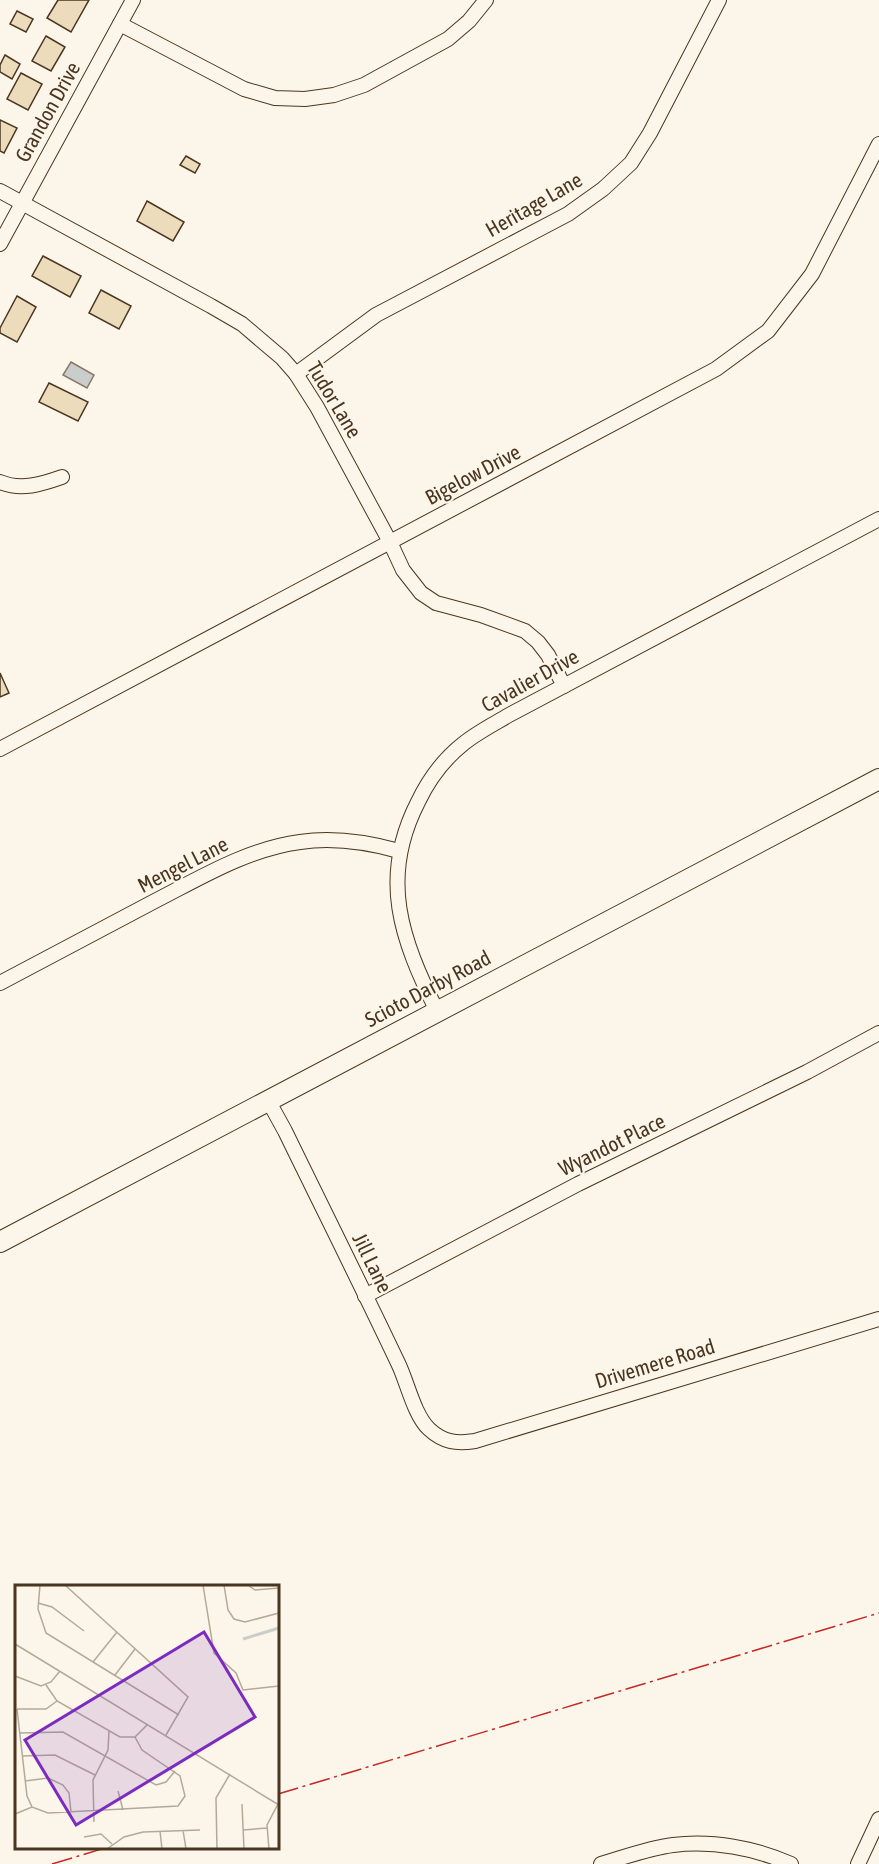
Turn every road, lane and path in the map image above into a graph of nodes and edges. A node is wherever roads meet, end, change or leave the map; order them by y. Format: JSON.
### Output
{"nodes":[{"id":1,"x":133,"y":0,"type":"edge"},
{"id":2,"x":486,"y":0,"type":"edge"},
{"id":3,"x":719,"y":0,"type":"edge"},
{"id":4,"x":120,"y":24,"type":"junction"},
{"id":5,"x":879,"y":144,"type":"edge"},
{"id":6,"x":0,"y":191,"type":"edge"},
{"id":7,"x":21,"y":203,"type":"junction"},
{"id":8,"x":0,"y":244,"type":"edge"},
{"id":9,"x":296,"y":374,"type":"junction"},
{"id":10,"x":62,"y":477,"type":"dead end"},
{"id":11,"x":0,"y":482,"type":"edge"},
{"id":12,"x":879,"y":519,"type":"edge"},
{"id":13,"x":390,"y":542,"type":"junction"},
{"id":14,"x":564,"y":686,"type":"junction"},
{"id":15,"x":0,"y":749,"type":"edge"},
{"id":16,"x":879,"y":779,"type":"edge"},
{"id":17,"x":399,"y":851,"type":"junction"},
{"id":18,"x":0,"y":983,"type":"edge"},
{"id":19,"x":437,"y":1011,"type":"junction"},
{"id":20,"x":879,"y":1034,"type":"edge"},
{"id":21,"x":269,"y":1102,"type":"junction"},
{"id":22,"x":0,"y":1242,"type":"edge"},
{"id":23,"x":365,"y":1296,"type":"junction"},
{"id":24,"x":879,"y":1319,"type":"edge"},
{"id":25,"x":442,"y":1439,"type":"joint"},
{"id":26,"x":879,"y":1819,"type":"edge"},
{"id":27,"x":601,"y":1864,"type":"edge"},
{"id":28,"x":791,"y":1864,"type":"edge"},
{"id":29,"x":858,"y":1864,"type":"edge"}],
"edges":[{"from":1,"to":4,"type":"street","name":"Grandon Drive"},
{"from":2,"to":4,"type":"street"},
{"from":3,"to":9,"type":"street","name":"Heritage Lane"},
{"from":4,"to":7,"type":"street","name":"Grandon Drive"},
{"from":5,"to":13,"type":"street","name":"Bigelow Drive"},
{"from":6,"to":7,"type":"street","name":"Tudor Lane"},
{"from":7,"to":8,"type":"street","name":"Grandon Drive"},
{"from":7,"to":9,"type":"street","name":"Tudor Lane"},
{"from":9,"to":13,"type":"street","name":"Tudor Lane"},
{"from":10,"to":11,"type":"street"},
{"from":12,"to":14,"type":"street","name":"Cavalier Drive"},
{"from":13,"to":14,"type":"street","name":"Tudor Lane"},
{"from":13,"to":15,"type":"street","name":"Bigelow Drive"},
{"from":14,"to":17,"type":"street","name":"Cavalier Drive"},
{"from":16,"to":19,"type":"main road","name":"Scioto Darby Road"},
{"from":17,"to":18,"type":"street","name":"Mengel Lane"},
{"from":17,"to":19,"type":"street","name":"Cavalier Drive"},
{"from":19,"to":21,"type":"main road","name":"Scioto Darby Road"},
{"from":20,"to":23,"type":"street","name":"Wyandot Place"},
{"from":21,"to":22,"type":"main road","name":"Scioto Darby Road"},
{"from":21,"to":23,"type":"street","name":"Jill Lane"},
{"from":23,"to":25,"type":"street","name":"Jill Lane"},
{"from":24,"to":25,"type":"street","name":"Drivemere Road"},
{"from":26,"to":29,"type":"street"},
{"from":27,"to":28,"type":"street"}]}
